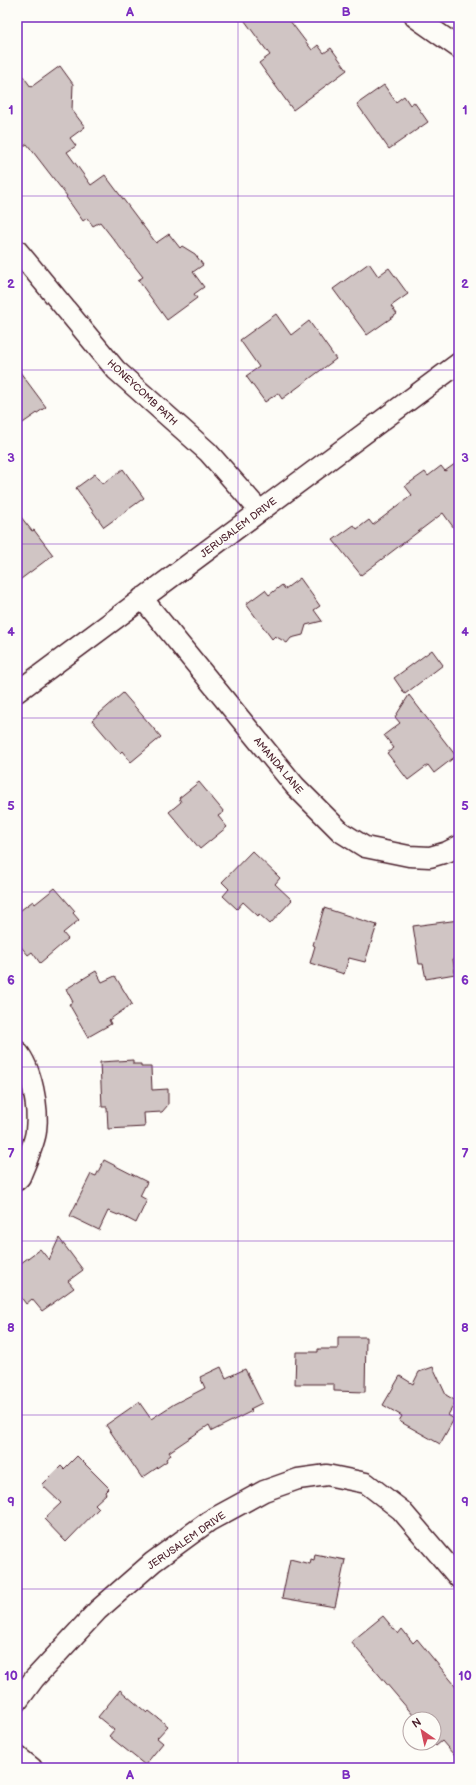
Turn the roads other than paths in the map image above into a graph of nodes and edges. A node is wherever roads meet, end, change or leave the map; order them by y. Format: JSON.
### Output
{"nodes":[{"id":1,"x":415,"y":17,"type":"edge"},
{"id":2,"x":459,"y":48,"type":"edge"},
{"id":3,"x":17,"y":250,"type":"edge"},
{"id":4,"x":459,"y":363,"type":"edge"},
{"id":5,"x":260,"y":511,"type":"junction"},
{"id":6,"x":142,"y":598,"type":"junction"},
{"id":7,"x":17,"y":692,"type":"edge"},
{"id":8,"x":459,"y":846,"type":"edge"},
{"id":9,"x":17,"y":1051,"type":"edge"},
{"id":10,"x":17,"y":1180,"type":"edge"},
{"id":11,"x":459,"y":1578,"type":"edge"},
{"id":12,"x":17,"y":1702,"type":"edge"},
{"id":13,"x":17,"y":1756,"type":"edge"},
{"id":14,"x":32,"y":1768,"type":"edge"}],
"edges":[{"from":1,"to":2,"type":"street"},
{"from":3,"to":5,"type":"street","name":"HONEYCOMB PATH"},
{"from":4,"to":5,"type":"street","name":"JERUSALEM DRIVE"},
{"from":5,"to":6,"type":"street","name":"JERUSALEM DRIVE"},
{"from":6,"to":7,"type":"street","name":"JERUSALEM DRIVE"},
{"from":6,"to":8,"type":"street","name":"AMANDA LANE"},
{"from":9,"to":10,"type":"street"},
{"from":11,"to":12,"type":"street","name":"JERUSALEM DRIVE"},
{"from":13,"to":14,"type":"street"}]}
